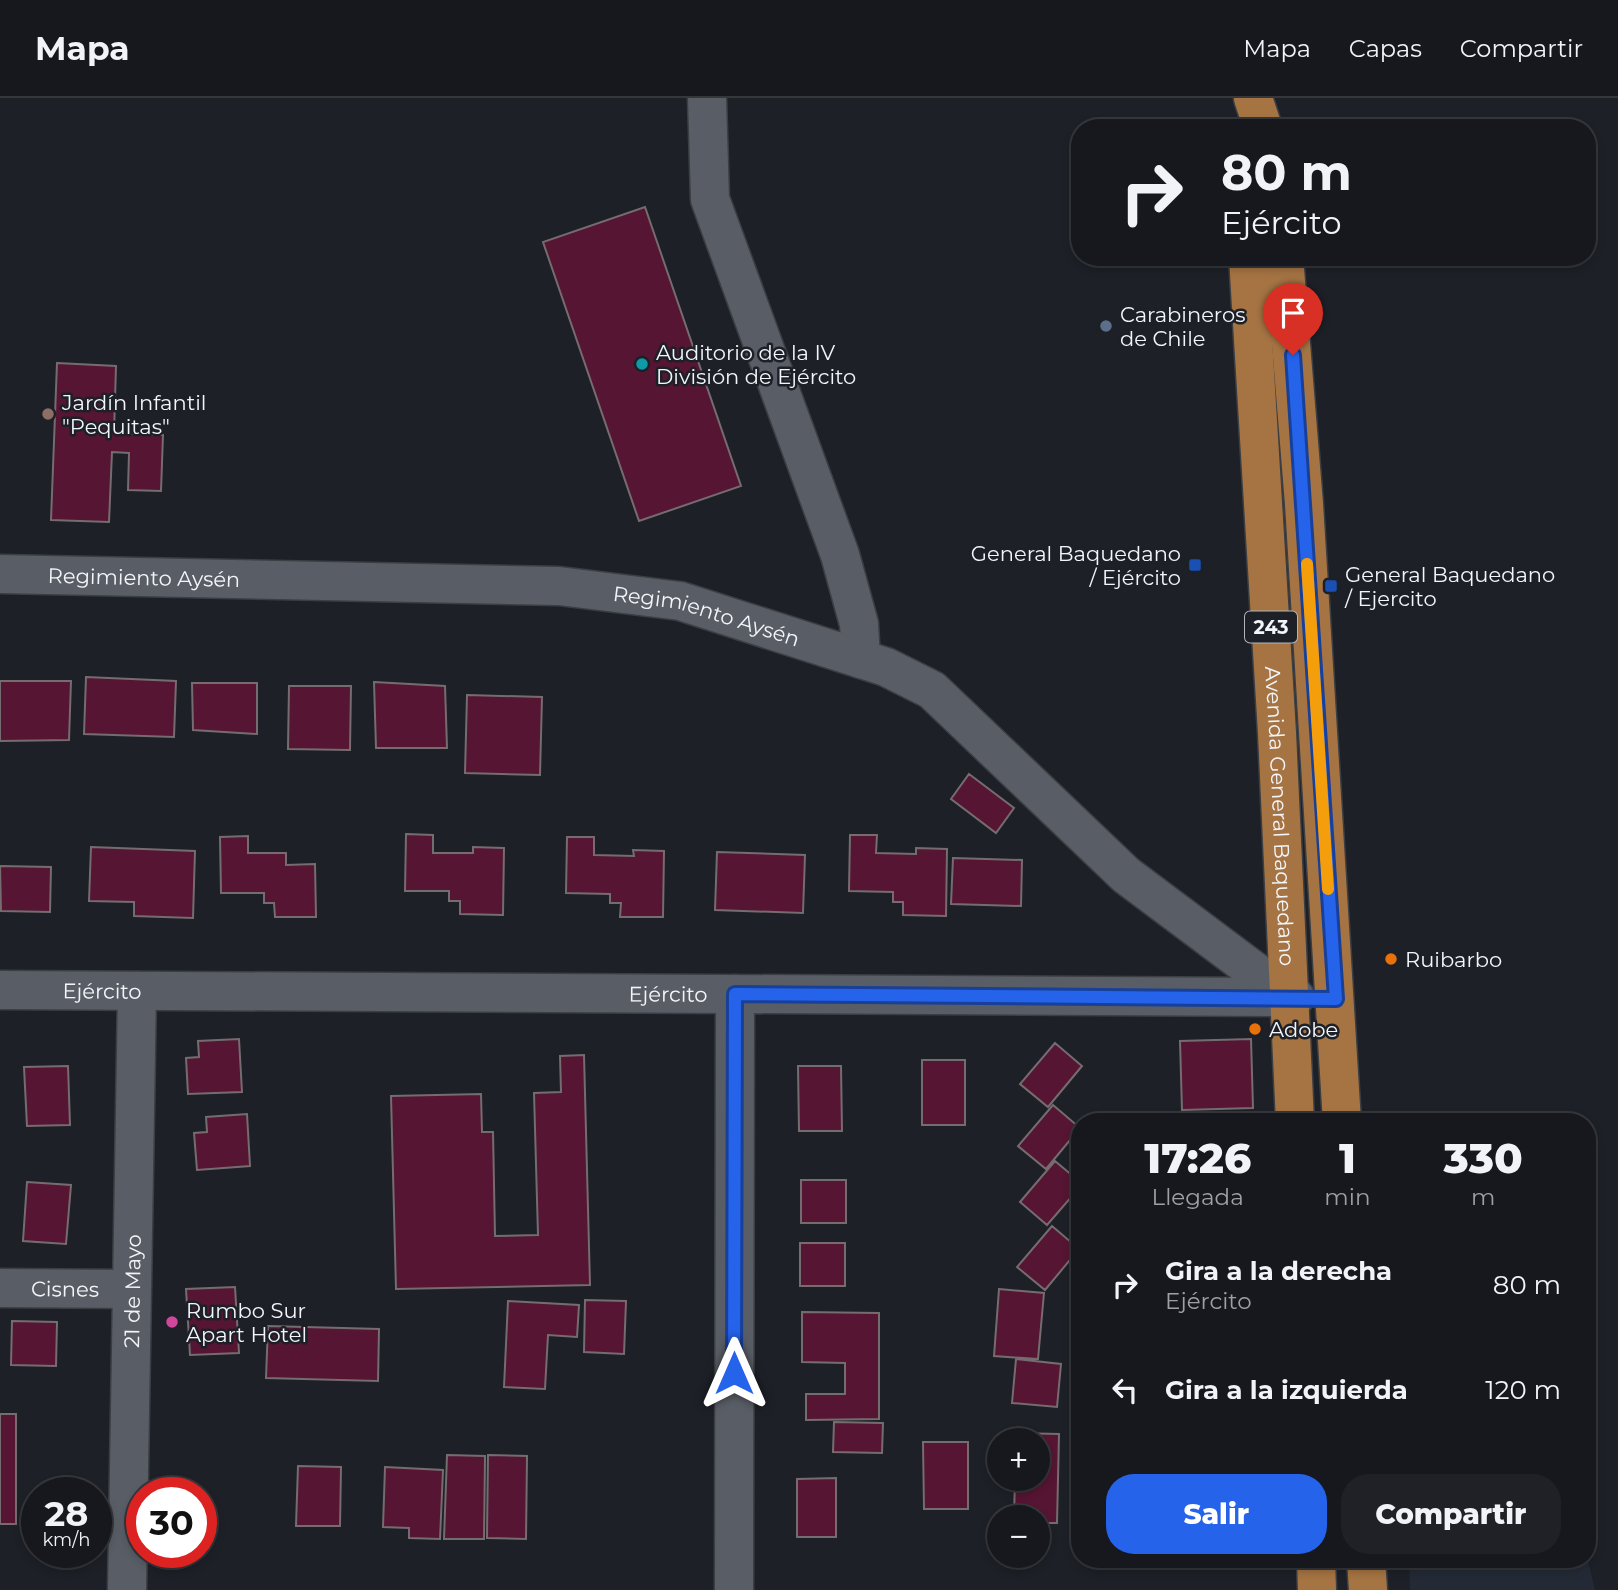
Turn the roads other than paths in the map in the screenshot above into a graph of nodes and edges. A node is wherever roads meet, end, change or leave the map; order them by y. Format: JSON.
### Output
{"nodes":[{"id":1,"x":707,"y":98,"type":"edge"},
{"id":2,"x":1244,"y":98,"type":"edge"},
{"id":3,"x":1253,"y":98,"type":"edge"},
{"id":4,"x":1243,"y":119,"type":"edge"},
{"id":5,"x":1260,"y":119,"type":"edge"},
{"id":6,"x":1249,"y":266,"type":"edge"},
{"id":7,"x":1285,"y":266,"type":"edge"},
{"id":8,"x":1253,"y":327,"type":"junction"},
{"id":9,"x":1291,"y":330,"type":"junction"},
{"id":10,"x":1304,"y":505,"type":"junction"},
{"id":11,"x":1263,"y":509,"type":"junction"},
{"id":12,"x":0,"y":574,"type":"edge"},
{"id":13,"x":861,"y":659,"type":"junction"},
{"id":14,"x":1316,"y":728,"type":"junction"},
{"id":15,"x":1277,"y":733,"type":"junction"},
{"id":16,"x":0,"y":990,"type":"edge"},
{"id":17,"x":137,"y":991,"type":"junction"},
{"id":18,"x":735,"y":994,"type":"junction"},
{"id":19,"x":1289,"y":997,"type":"junction"},
{"id":20,"x":1336,"y":999,"type":"junction"},
{"id":21,"x":1295,"y":1113,"type":"edge"},
{"id":22,"x":1342,"y":1113,"type":"edge"},
{"id":23,"x":0,"y":1288,"type":"edge"},
{"id":24,"x":130,"y":1289,"type":"junction"},
{"id":25,"x":1316,"y":1568,"type":"edge"},
{"id":26,"x":1367,"y":1568,"type":"edge"},
{"id":27,"x":127,"y":1590,"type":"edge"},
{"id":28,"x":734,"y":1590,"type":"edge"},
{"id":29,"x":1317,"y":1590,"type":"edge"},
{"id":30,"x":1368,"y":1590,"type":"edge"}],
"edges":[{"from":1,"to":13,"type":"street"},
{"from":2,"to":4,"type":"main road"},
{"from":3,"to":5,"type":"main road"},
{"from":6,"to":8,"type":"main road","name":"Avenida General Baquedano","number":"243"},
{"from":7,"to":9,"type":"main road","name":"Avenida General Baquedano","number":"243"},
{"from":8,"to":9,"type":"main road"},
{"from":8,"to":11,"type":"main road","name":"Avenida General Baquedano","number":"243"},
{"from":9,"to":10,"type":"main road","name":"Avenida General Baquedano","number":"243"},
{"from":10,"to":11,"type":"main road"},
{"from":10,"to":14,"type":"main road","name":"Avenida General Baquedano","number":"243"},
{"from":11,"to":15,"type":"main road","name":"Avenida General Baquedano","number":"243"},
{"from":12,"to":13,"type":"street","name":"Regimiento Aysén"},
{"from":13,"to":19,"type":"street","name":"Regimiento Aysén"},
{"from":14,"to":15,"type":"main road"},
{"from":14,"to":20,"type":"main road","name":"Avenida General Baquedano","number":"243"},
{"from":15,"to":19,"type":"main road","name":"Avenida General Baquedano","number":"243"},
{"from":16,"to":17,"type":"street","name":"Ejército"},
{"from":17,"to":18,"type":"street","name":"Ejército"},
{"from":17,"to":24,"type":"street","name":"21 de Mayo"},
{"from":18,"to":19,"type":"street","name":"Ejército"},
{"from":18,"to":28,"type":"street"},
{"from":19,"to":20,"type":"street","name":"Ejército"},
{"from":19,"to":21,"type":"main road","name":"Avenida General Baquedano","number":"243"},
{"from":20,"to":22,"type":"main road","name":"Avenida General Baquedano","number":"243"},
{"from":23,"to":24,"type":"street","name":"Cisnes"},
{"from":24,"to":27,"type":"street","name":"21 de Mayo"},
{"from":25,"to":29,"type":"main road"},
{"from":26,"to":30,"type":"main road"}]}
